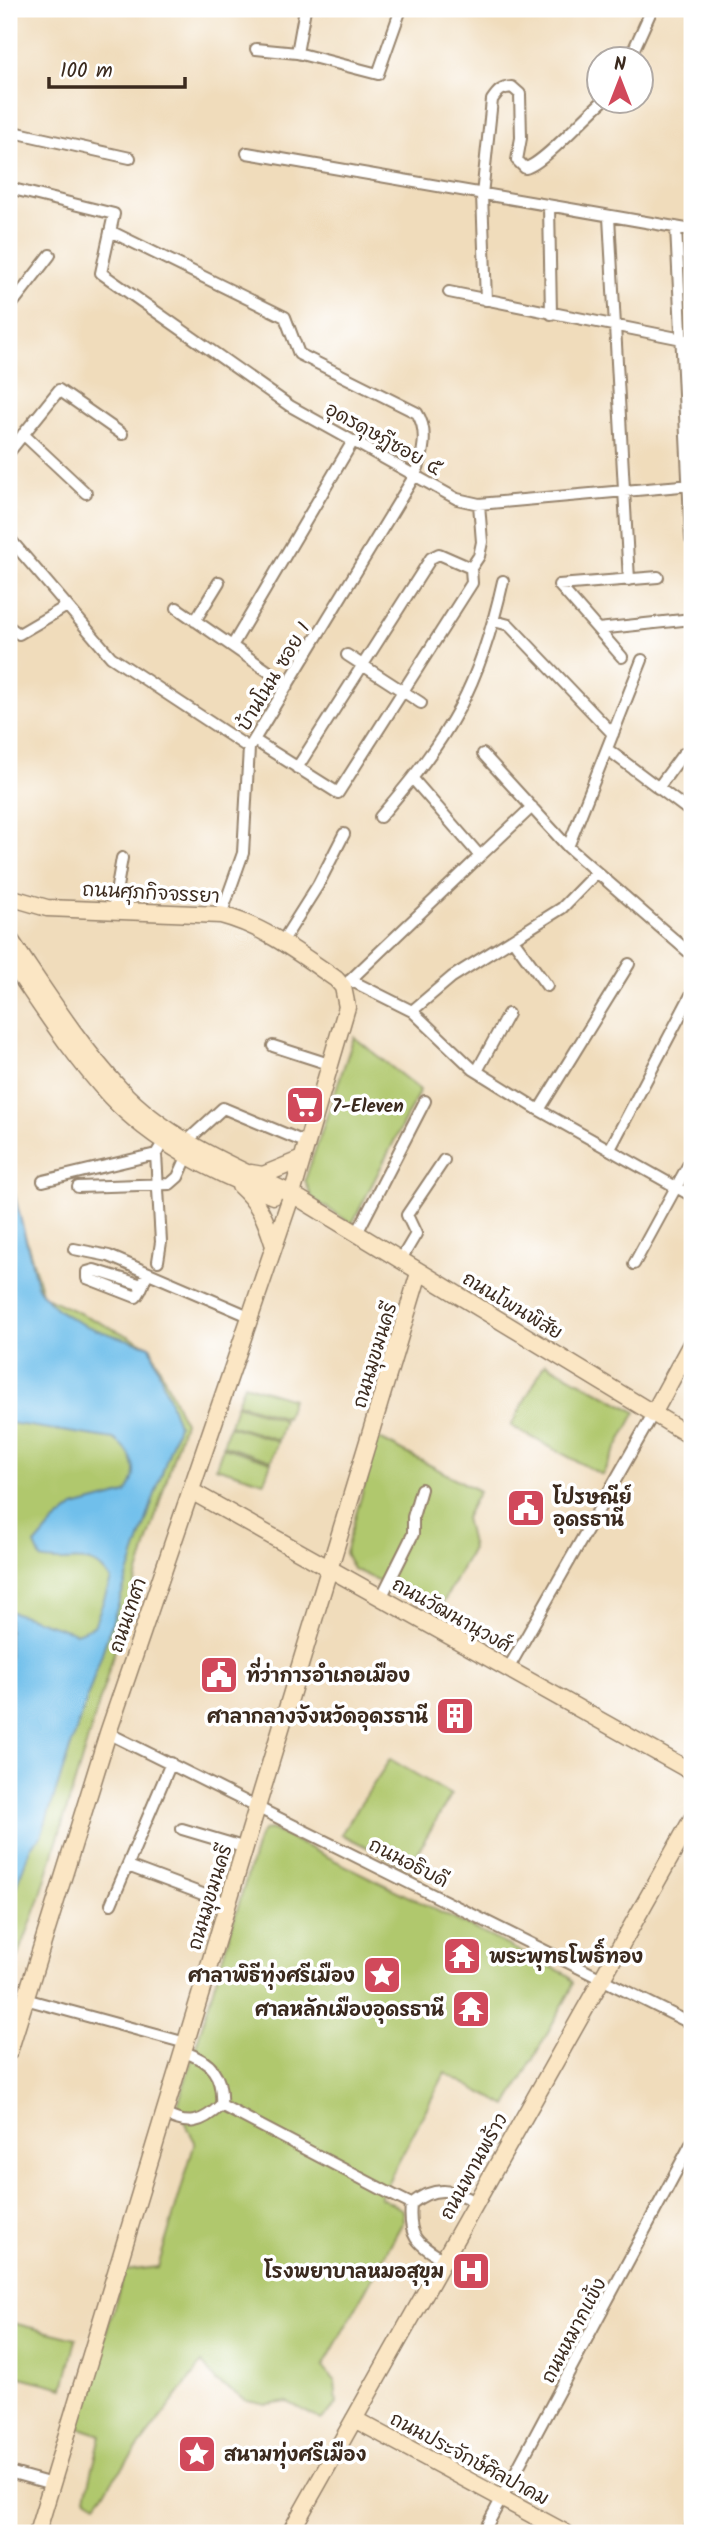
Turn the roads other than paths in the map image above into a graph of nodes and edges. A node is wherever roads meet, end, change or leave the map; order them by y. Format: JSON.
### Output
{"nodes":[{"id":1,"x":305,"y":9,"type":"edge"},
{"id":2,"x":401,"y":9,"type":"edge"},
{"id":3,"x":652,"y":9,"type":"edge"},
{"id":4,"x":635,"y":46,"type":"edge"},
{"id":5,"x":256,"y":49,"type":"dead end"},
{"id":6,"x":297,"y":53,"type":"junction"},
{"id":7,"x":586,"y":115,"type":"edge"},
{"id":8,"x":9,"y":131,"type":"edge"},
{"id":9,"x":247,"y":153,"type":"dead end"},
{"id":10,"x":130,"y":158,"type":"dead end"},
{"id":11,"x":9,"y":188,"type":"edge"},
{"id":12,"x":482,"y":195,"type":"junction"},
{"id":13,"x":549,"y":206,"type":"junction"},
{"id":14,"x":609,"y":217,"type":"junction"},
{"id":15,"x":676,"y":227,"type":"junction"},
{"id":16,"x":692,"y":229,"type":"edge"},
{"id":17,"x":110,"y":231,"type":"junction"},
{"id":18,"x":50,"y":255,"type":"dead end"},
{"id":19,"x":449,"y":292,"type":"dead end"},
{"id":20,"x":486,"y":300,"type":"junction"},
{"id":21,"x":9,"y":308,"type":"edge"},
{"id":22,"x":551,"y":314,"type":"junction"},
{"id":23,"x":615,"y":327,"type":"junction"},
{"id":24,"x":686,"y":340,"type":"edge"},
{"id":25,"x":23,"y":434,"type":"junction"},
{"id":26,"x":122,"y":434,"type":"dead end"},
{"id":27,"x":353,"y":441,"type":"junction"},
{"id":28,"x":9,"y":452,"type":"edge"},
{"id":29,"x":415,"y":475,"type":"junction"},
{"id":30,"x":690,"y":485,"type":"edge"},
{"id":31,"x":623,"y":491,"type":"junction"},
{"id":32,"x":86,"y":493,"type":"dead end"},
{"id":33,"x":479,"y":504,"type":"junction"},
{"id":34,"x":9,"y":538,"type":"edge"},
{"id":35,"x":691,"y":540,"type":"edge"},
{"id":36,"x":471,"y":568,"type":"junction"},
{"id":37,"x":658,"y":577,"type":"dead end"},
{"id":38,"x":629,"y":580,"type":"junction"},
{"id":39,"x":219,"y":582,"type":"dead end"},
{"id":40,"x":503,"y":582,"type":"dead end"},
{"id":41,"x":67,"y":606,"type":"junction"},
{"id":42,"x":177,"y":608,"type":"dead end"},
{"id":43,"x":692,"y":619,"type":"edge"},
{"id":44,"x":195,"y":621,"type":"junction"},
{"id":45,"x":494,"y":621,"type":"junction"},
{"id":46,"x":9,"y":626,"type":"edge"},
{"id":47,"x":598,"y":629,"type":"junction"},
{"id":48,"x":232,"y":646,"type":"junction"},
{"id":49,"x":347,"y":655,"type":"dead end"},
{"id":50,"x":622,"y":657,"type":"dead end"},
{"id":51,"x":642,"y":660,"type":"dead end"},
{"id":52,"x":363,"y":665,"type":"junction"},
{"id":53,"x":288,"y":685,"type":"junction"},
{"id":54,"x":404,"y":692,"type":"junction"},
{"id":55,"x":421,"y":703,"type":"dead end"},
{"id":56,"x":613,"y":734,"type":"junction"},
{"id":57,"x":252,"y":744,"type":"junction"},
{"id":58,"x":607,"y":749,"type":"junction"},
{"id":59,"x":483,"y":754,"type":"dead end"},
{"id":60,"x":692,"y":760,"type":"edge"},
{"id":61,"x":298,"y":768,"type":"junction"},
{"id":62,"x":413,"y":779,"type":"junction"},
{"id":63,"x":658,"y":788,"type":"junction"},
{"id":64,"x":532,"y":807,"type":"junction"},
{"id":65,"x":692,"y":812,"type":"edge"},
{"id":66,"x":380,"y":817,"type":"dead end"},
{"id":67,"x":344,"y":834,"type":"dead end"},
{"id":68,"x":568,"y":846,"type":"junction"},
{"id":69,"x":480,"y":856,"type":"junction"},
{"id":70,"x":122,"y":858,"type":"dead end"},
{"id":71,"x":597,"y":872,"type":"junction"},
{"id":72,"x":11,"y":896,"type":"edge"},
{"id":73,"x":113,"y":910,"type":"junction"},
{"id":74,"x":221,"y":915,"type":"junction"},
{"id":75,"x":9,"y":938,"type":"edge"},
{"id":76,"x":514,"y":941,"type":"junction"},
{"id":77,"x":282,"y":942,"type":"junction"},
{"id":78,"x":692,"y":955,"type":"edge"},
{"id":79,"x":9,"y":959,"type":"edge"},
{"id":80,"x":629,"y":964,"type":"dead end"},
{"id":81,"x":346,"y":984,"type":"junction"},
{"id":82,"x":547,"y":986,"type":"dead end"},
{"id":83,"x":692,"y":993,"type":"edge"},
{"id":84,"x":412,"y":1011,"type":"junction"},
{"id":85,"x":508,"y":1014,"type":"dead end"},
{"id":86,"x":273,"y":1045,"type":"dead end"},
{"id":87,"x":332,"y":1065,"type":"junction"},
{"id":88,"x":477,"y":1071,"type":"junction"},
{"id":89,"x":425,"y":1101,"type":"dead end"},
{"id":90,"x":538,"y":1110,"type":"junction"},
{"id":91,"x":160,"y":1147,"type":"junction"},
{"id":92,"x":188,"y":1148,"type":"junction"},
{"id":93,"x":610,"y":1149,"type":"junction"},
{"id":94,"x":304,"y":1151,"type":"junction"},
{"id":95,"x":692,"y":1158,"type":"edge"},
{"id":96,"x":444,"y":1160,"type":"dead end"},
{"id":97,"x":238,"y":1176,"type":"junction"},
{"id":98,"x":43,"y":1181,"type":"dead end"},
{"id":99,"x":159,"y":1185,"type":"junction"},
{"id":100,"x":78,"y":1187,"type":"dead end"},
{"id":101,"x":677,"y":1187,"type":"junction"},
{"id":102,"x":692,"y":1196,"type":"edge"},
{"id":103,"x":290,"y":1198,"type":"junction"},
{"id":104,"x":356,"y":1235,"type":"junction"},
{"id":105,"x":273,"y":1243,"type":"junction"},
{"id":106,"x":75,"y":1249,"type":"dead end"},
{"id":107,"x":159,"y":1261,"type":"dead end"},
{"id":108,"x":400,"y":1261,"type":"junction"},
{"id":109,"x":634,"y":1264,"type":"dead end"},
{"id":110,"x":147,"y":1273,"type":"junction"},
{"id":111,"x":419,"y":1273,"type":"junction"},
{"id":112,"x":142,"y":1285,"type":"dead end"},
{"id":113,"x":249,"y":1316,"type":"junction"},
{"id":114,"x":692,"y":1342,"type":"edge"},
{"id":115,"x":653,"y":1414,"type":"junction"},
{"id":116,"x":692,"y":1437,"type":"edge"},
{"id":117,"x":421,"y":1489,"type":"dead end"},
{"id":118,"x":191,"y":1491,"type":"junction"},
{"id":119,"x":330,"y":1569,"type":"junction"},
{"id":120,"x":381,"y":1598,"type":"junction"},
{"id":121,"x":508,"y":1669,"type":"junction"},
{"id":122,"x":108,"y":1733,"type":"junction"},
{"id":123,"x":171,"y":1763,"type":"junction"},
{"id":124,"x":692,"y":1772,"type":"edge"},
{"id":125,"x":259,"y":1806,"type":"junction"},
{"id":126,"x":692,"y":1819,"type":"edge"},
{"id":127,"x":182,"y":1829,"type":"dead end"},
{"id":128,"x":246,"y":1848,"type":"junction"},
{"id":129,"x":128,"y":1866,"type":"junction"},
{"id":130,"x":111,"y":1904,"type":"dead end"},
{"id":131,"x":229,"y":1904,"type":"junction"},
{"id":132,"x":601,"y":1980,"type":"junction"},
{"id":133,"x":25,"y":1999,"type":"junction"},
{"id":134,"x":692,"y":2024,"type":"edge"},
{"id":135,"x":185,"y":2048,"type":"junction"},
{"id":136,"x":9,"y":2052,"type":"edge"},
{"id":137,"x":221,"y":2105,"type":"junction"},
{"id":138,"x":165,"y":2114,"type":"junction"},
{"id":139,"x":692,"y":2142,"type":"edge"},
{"id":140,"x":477,"y":2202,"type":"junction"},
{"id":141,"x":411,"y":2204,"type":"junction"},
{"id":142,"x":443,"y":2260,"type":"junction"},
{"id":143,"x":354,"y":2419,"type":"junction"},
{"id":144,"x":9,"y":2472,"type":"edge"},
{"id":145,"x":52,"y":2484,"type":"junction"},
{"id":146,"x":502,"y":2499,"type":"junction"},
{"id":147,"x":692,"y":2521,"type":"edge"},
{"id":148,"x":37,"y":2533,"type":"edge"},
{"id":149,"x":290,"y":2533,"type":"edge"},
{"id":150,"x":483,"y":2533,"type":"edge"},
{"id":151,"x":566,"y":2533,"type":"edge"},
{"id":152,"x":689,"y":2533,"type":"edge"}],
"edges":[{"from":1,"to":6,"type":"street"},
{"from":2,"to":6,"type":"street"},
{"from":3,"to":4,"type":"street"},
{"from":5,"to":6,"type":"street"},
{"from":7,"to":12,"type":"street"},
{"from":8,"to":10,"type":"street"},
{"from":9,"to":12,"type":"street"},
{"from":11,"to":17,"type":"street"},
{"from":12,"to":13,"type":"street"},
{"from":12,"to":20,"type":"street"},
{"from":13,"to":14,"type":"street"},
{"from":13,"to":22,"type":"street"},
{"from":14,"to":15,"type":"street"},
{"from":14,"to":23,"type":"street"},
{"from":15,"to":16,"type":"street"},
{"from":15,"to":24,"type":"street"},
{"from":17,"to":27,"type":"street","name":"อุดรดุษฎีซอย ๕"},
{"from":17,"to":29,"type":"street","name":"บ้านโนน ซอย 1"},
{"from":18,"to":21,"type":"street"},
{"from":19,"to":20,"type":"street"},
{"from":20,"to":22,"type":"street"},
{"from":22,"to":23,"type":"street"},
{"from":23,"to":24,"type":"street"},
{"from":23,"to":31,"type":"street"},
{"from":24,"to":30,"type":"street"},
{"from":25,"to":26,"type":"street"},
{"from":25,"to":28,"type":"street"},
{"from":25,"to":32,"type":"street"},
{"from":27,"to":29,"type":"street","name":"อุดรดุษฎีซอย ๕"},
{"from":27,"to":48,"type":"street"},
{"from":29,"to":33,"type":"street","name":"อุดรดุษฎีซอย ๕"},
{"from":29,"to":53,"type":"street","name":"บ้านโนน ซอย 1"},
{"from":30,"to":31,"type":"street","name":"อุดรดุษฎีซอย ๕"},
{"from":30,"to":35,"type":"street"},
{"from":31,"to":33,"type":"street","name":"อุดรดุษฎีซอย ๕"},
{"from":31,"to":38,"type":"street"},
{"from":33,"to":36,"type":"street"},
{"from":34,"to":41,"type":"street"},
{"from":36,"to":52,"type":"street"},
{"from":36,"to":54,"type":"street"},
{"from":37,"to":38,"type":"street"},
{"from":38,"to":47,"type":"street"},
{"from":39,"to":44,"type":"street"},
{"from":40,"to":45,"type":"street"},
{"from":41,"to":46,"type":"street"},
{"from":41,"to":57,"type":"street"},
{"from":42,"to":44,"type":"street"},
{"from":43,"to":47,"type":"street"},
{"from":44,"to":48,"type":"street"},
{"from":45,"to":56,"type":"street"},
{"from":45,"to":62,"type":"street"},
{"from":47,"to":50,"type":"street"},
{"from":48,"to":53,"type":"street"},
{"from":49,"to":52,"type":"street"},
{"from":51,"to":56,"type":"street"},
{"from":52,"to":54,"type":"street"},
{"from":52,"to":61,"type":"street"},
{"from":53,"to":57,"type":"street","name":"บ้านโนน ซอย 1"},
{"from":54,"to":55,"type":"street"},
{"from":54,"to":61,"type":"street"},
{"from":56,"to":58,"type":"street"},
{"from":57,"to":61,"type":"street"},
{"from":57,"to":74,"type":"street","name":"บ้านโนน ซอย 1"},
{"from":58,"to":63,"type":"street"},
{"from":58,"to":68,"type":"street"},
{"from":59,"to":64,"type":"street"},
{"from":60,"to":63,"type":"street"},
{"from":62,"to":66,"type":"street"},
{"from":62,"to":69,"type":"street"},
{"from":63,"to":65,"type":"street"},
{"from":64,"to":68,"type":"street"},
{"from":64,"to":69,"type":"street"},
{"from":67,"to":77,"type":"street"},
{"from":68,"to":71,"type":"street"},
{"from":69,"to":81,"type":"street"},
{"from":70,"to":73,"type":"street"},
{"from":71,"to":76,"type":"street"},
{"from":71,"to":78,"type":"street"},
{"from":72,"to":73,"type":"street","name":"ถนนศุภกิจจรรยา"},
{"from":73,"to":74,"type":"street","name":"ถนนศุภกิจจรรยา"},
{"from":74,"to":77,"type":"street","name":"ถนนศุภกิจจรรยา"},
{"from":75,"to":92,"type":"street","name":"ถนนโพนพิสัย"},
{"from":76,"to":82,"type":"street"},
{"from":76,"to":84,"type":"street"},
{"from":77,"to":81,"type":"street","name":"ถนนศุภกิจจรรยา"},
{"from":79,"to":91,"type":"street","name":"ถนนโพนพิสัย"},
{"from":80,"to":90,"type":"street"},
{"from":81,"to":84,"type":"street"},
{"from":81,"to":87,"type":"street"},
{"from":83,"to":93,"type":"street"},
{"from":84,"to":88,"type":"street"},
{"from":85,"to":88,"type":"street"},
{"from":86,"to":87,"type":"street"},
{"from":87,"to":94,"type":"street"},
{"from":88,"to":90,"type":"street"},
{"from":89,"to":104,"type":"street"},
{"from":90,"to":93,"type":"street"},
{"from":91,"to":92,"type":"street","name":"ถนนโพนพิสัย"},
{"from":91,"to":98,"type":"street"},
{"from":91,"to":99,"type":"street"},
{"from":92,"to":94,"type":"street"},
{"from":92,"to":97,"type":"street","name":"ถนนโพนพิสัย"},
{"from":92,"to":99,"type":"street"},
{"from":93,"to":101,"type":"street"},
{"from":94,"to":97,"type":"street"},
{"from":94,"to":103,"type":"street"},
{"from":95,"to":101,"type":"street"},
{"from":96,"to":108,"type":"street"},
{"from":97,"to":103,"type":"street","name":"ถนนโพนพิสัย"},
{"from":97,"to":105,"type":"street"},
{"from":99,"to":100,"type":"street"},
{"from":99,"to":107,"type":"street"},
{"from":101,"to":102,"type":"street"},
{"from":101,"to":109,"type":"street"},
{"from":103,"to":104,"type":"street","name":"ถนนโพนพิสัย"},
{"from":103,"to":105,"type":"street","name":"ถนนเทศา"},
{"from":104,"to":108,"type":"street","name":"ถนนโพนพิสัย"},
{"from":105,"to":113,"type":"street","name":"ถนนเทศา"},
{"from":106,"to":110,"type":"street"},
{"from":108,"to":111,"type":"street","name":"ถนนโพนพิสัย"},
{"from":110,"to":112,"type":"street"},
{"from":110,"to":113,"type":"street"},
{"from":111,"to":115,"type":"street","name":"ถนนโพนพิสัย"},
{"from":111,"to":119,"type":"street","name":"ถนนมุขมนครี"},
{"from":113,"to":118,"type":"street","name":"ถนนเทศา"},
{"from":114,"to":115,"type":"street"},
{"from":115,"to":116,"type":"street","name":"ถนนโพนพิสัย"},
{"from":115,"to":121,"type":"street"},
{"from":117,"to":120,"type":"street"},
{"from":118,"to":119,"type":"street","name":"ถนนวัฒนานุวงศ์"},
{"from":118,"to":122,"type":"street","name":"ถนนเทศา"},
{"from":119,"to":120,"type":"street","name":"ถนนวัฒนานุวงศ์"},
{"from":119,"to":125,"type":"street","name":"ถนนมุขมนครี"},
{"from":120,"to":121,"type":"street","name":"ถนนวัฒนานุวงศ์"},
{"from":121,"to":124,"type":"street","name":"ถนนวัฒนานุวงศ์"},
{"from":122,"to":123,"type":"street","name":"ถนนอธิบดี"},
{"from":122,"to":133,"type":"street","name":"ถนนเทศา"},
{"from":123,"to":125,"type":"street","name":"ถนนอธิบดี"},
{"from":123,"to":129,"type":"street"},
{"from":125,"to":128,"type":"street","name":"ถนนมุขมนครี"},
{"from":125,"to":132,"type":"street","name":"ถนนอธิบดี"},
{"from":126,"to":132,"type":"street","name":"ถนนพานพร้าว"},
{"from":127,"to":128,"type":"street"},
{"from":128,"to":131,"type":"street","name":"ถนนมุขมนครี"},
{"from":129,"to":130,"type":"street"},
{"from":129,"to":131,"type":"street"},
{"from":131,"to":135,"type":"street","name":"ถนนมุขมนครี"},
{"from":132,"to":134,"type":"street","name":"ถนนอธิบดี"},
{"from":132,"to":140,"type":"street","name":"ถนนพานพร้าว"},
{"from":133,"to":135,"type":"street"},
{"from":133,"to":136,"type":"street","name":"ถนนเทศา"},
{"from":135,"to":137,"type":"street"},
{"from":135,"to":138,"type":"street","name":"ถนนมุขมนครี"},
{"from":137,"to":138,"type":"street"},
{"from":137,"to":141,"type":"street"},
{"from":138,"to":145,"type":"street","name":"ถนนมุขมนครี"},
{"from":139,"to":146,"type":"street","name":"ถนนหมากแข้ง"},
{"from":140,"to":141,"type":"street"},
{"from":140,"to":142,"type":"street","name":"ถนนพานพร้าว"},
{"from":141,"to":142,"type":"street"},
{"from":142,"to":143,"type":"street","name":"ถนนพานพร้าว"},
{"from":143,"to":146,"type":"street","name":"ถนนประจักษ์ศิลปาคม"},
{"from":143,"to":149,"type":"street","name":"ถนนพานพร้าว"},
{"from":144,"to":145,"type":"street"},
{"from":145,"to":148,"type":"street","name":"ถนนมุขมนครี"},
{"from":146,"to":150,"type":"street","name":"ถนนหมากแข้ง"},
{"from":146,"to":151,"type":"street","name":"ถนนประจักษ์ศิลปาคม"},
{"from":147,"to":152,"type":"street"}]}
